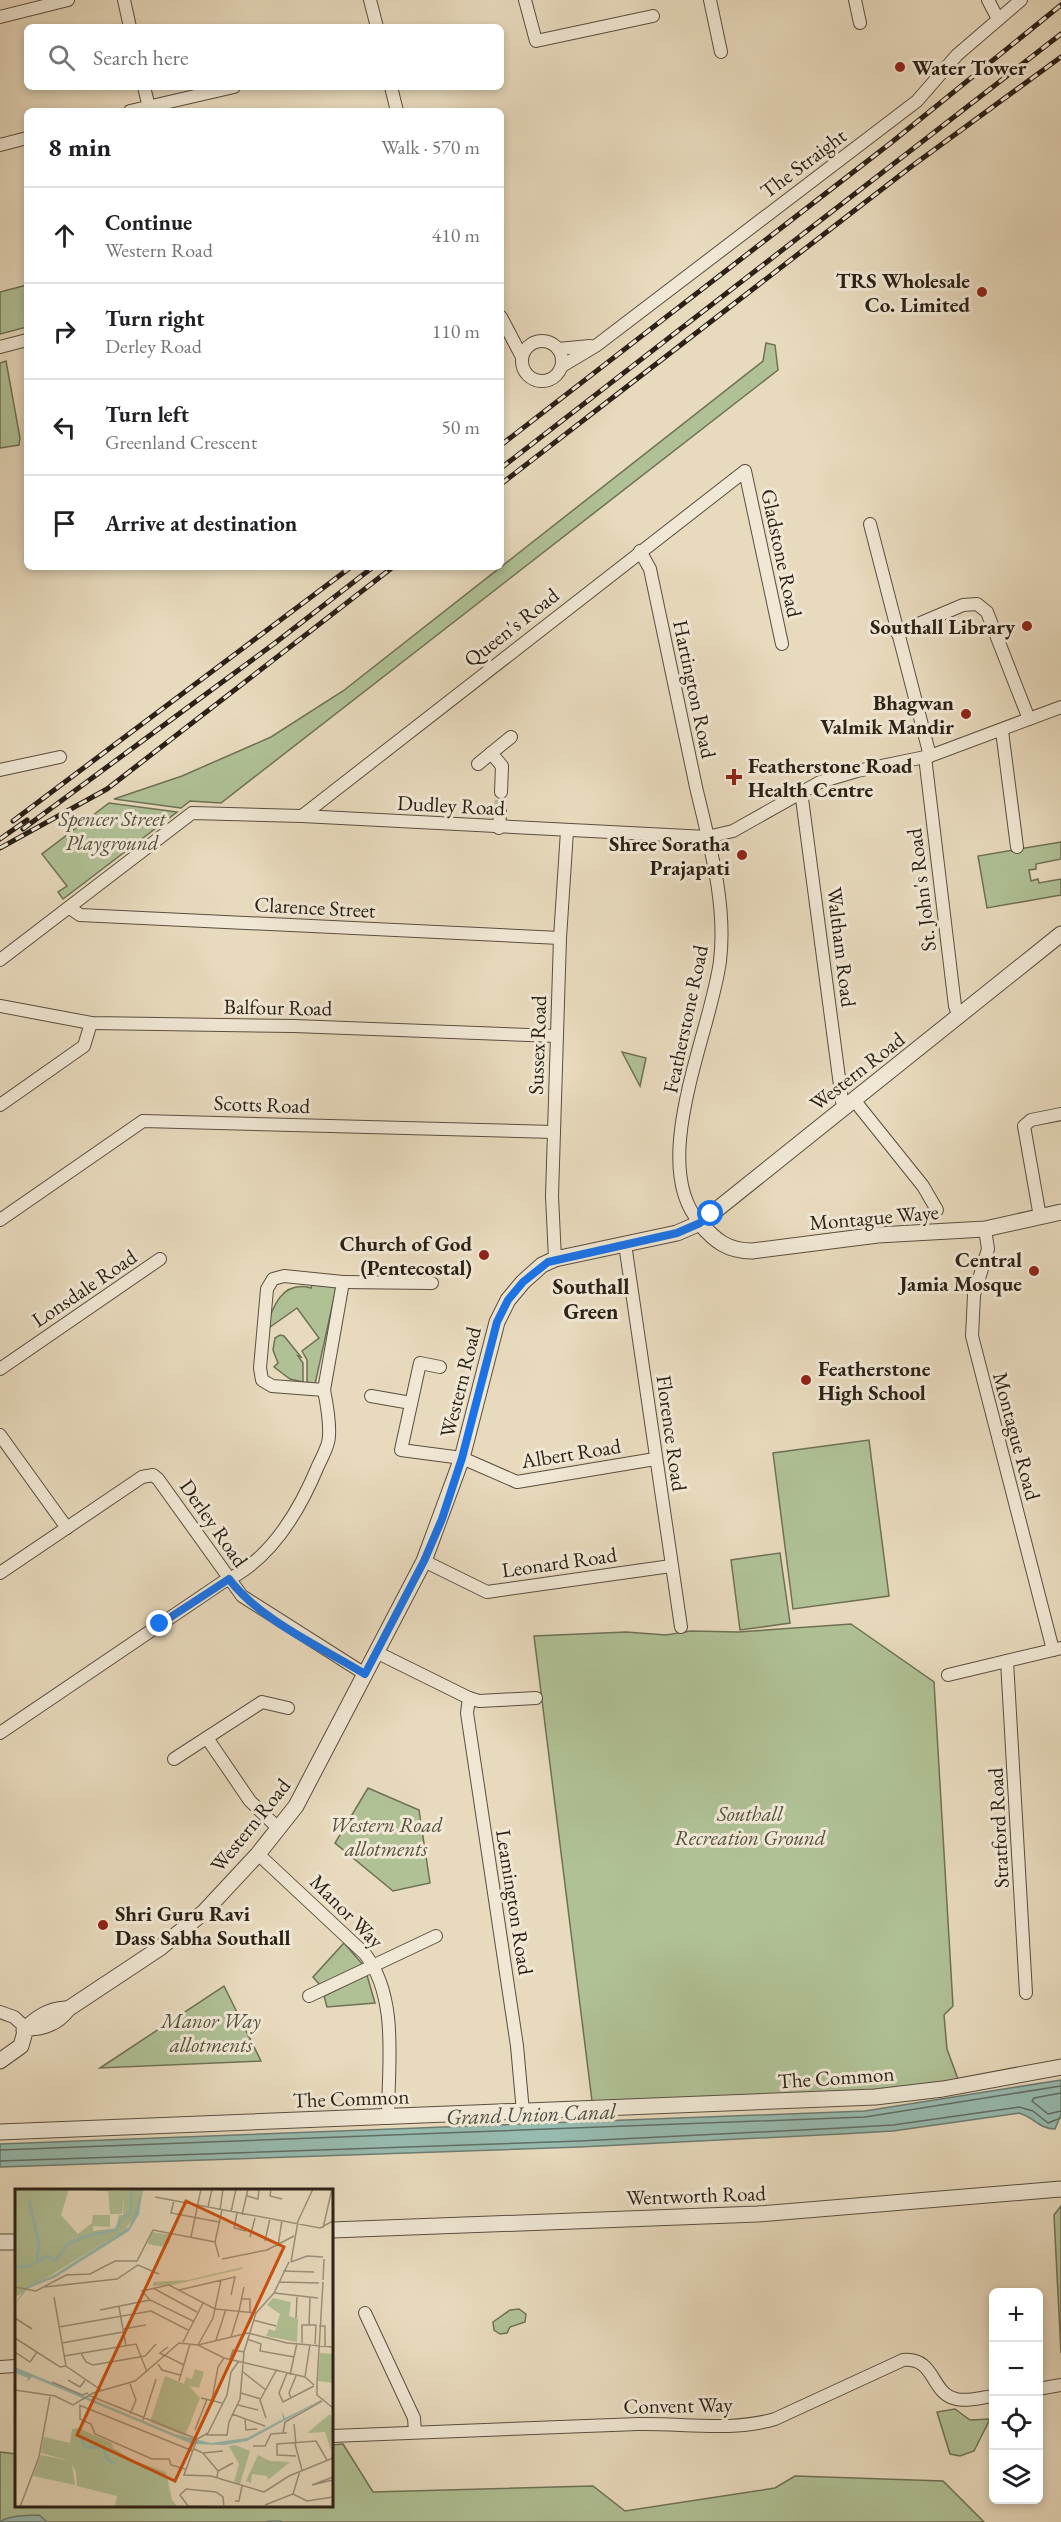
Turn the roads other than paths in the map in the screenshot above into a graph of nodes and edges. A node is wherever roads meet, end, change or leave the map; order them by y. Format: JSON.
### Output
{"nodes":[{"id":1,"x":13,"y":0,"type":"edge"},
{"id":2,"x":68,"y":0,"type":"edge"},
{"id":3,"x":124,"y":0,"type":"edge"},
{"id":4,"x":370,"y":0,"type":"edge"},
{"id":5,"x":525,"y":0,"type":"edge"},
{"id":6,"x":710,"y":0,"type":"edge"},
{"id":7,"x":855,"y":0,"type":"edge"},
{"id":8,"x":988,"y":0,"type":"edge"},
{"id":9,"x":1021,"y":0,"type":"edge"},
{"id":10,"x":16,"y":13,"type":"junction"},
{"id":11,"x":653,"y":16,"type":"dead end"},
{"id":12,"x":0,"y":17,"type":"edge"},
{"id":13,"x":998,"y":20,"type":"junction"},
{"id":14,"x":860,"y":23,"type":"dead end"},
{"id":15,"x":129,"y":24,"type":"edge"},
{"id":16,"x":376,"y":24,"type":"edge"},
{"id":17,"x":721,"y":52,"type":"dead end"},
{"id":18,"x":145,"y":90,"type":"edge"},
{"id":19,"x":223,"y":90,"type":"edge"},
{"id":20,"x":392,"y":90,"type":"edge"},
{"id":21,"x":150,"y":108,"type":"edge"},
{"id":22,"x":154,"y":108,"type":"edge"},
{"id":23,"x":399,"y":108,"type":"edge"},
{"id":24,"x":24,"y":139,"type":"edge"},
{"id":25,"x":0,"y":146,"type":"edge"},
{"id":26,"x":504,"y":321,"type":"edge"},
{"id":27,"x":24,"y":341,"type":"edge"},
{"id":28,"x":535,"y":343,"type":"junction"},
{"id":29,"x":597,"y":345,"type":"junction"},
{"id":30,"x":0,"y":346,"type":"edge"},
{"id":31,"x":558,"y":349,"type":"junction"},
{"id":32,"x":522,"y":357,"type":"junction"},
{"id":33,"x":561,"y":366,"type":"junction"},
{"id":34,"x":745,"y":471,"type":"joint"},
{"id":35,"x":870,"y":524,"type":"dead end"},
{"id":36,"x":640,"y":551,"type":"junction"},
{"id":37,"x":897,"y":633,"type":"junction"},
{"id":38,"x":782,"y":644,"type":"dead end"},
{"id":39,"x":1061,"y":707,"type":"edge"},
{"id":40,"x":1029,"y":719,"type":"junction"},
{"id":41,"x":1002,"y":730,"type":"junction"},
{"id":42,"x":511,"y":737,"type":"dead end"},
{"id":43,"x":491,"y":753,"type":"junction"},
{"id":44,"x":60,"y":757,"type":"dead end"},
{"id":45,"x":927,"y":757,"type":"junction"},
{"id":46,"x":478,"y":764,"type":"dead end"},
{"id":47,"x":0,"y":770,"type":"edge"},
{"id":48,"x":801,"y":791,"type":"junction"},
{"id":49,"x":501,"y":792,"type":"tunnel mouth"},
{"id":50,"x":500,"y":812,"type":"tunnel mouth"},
{"id":51,"x":302,"y":816,"type":"junction"},
{"id":52,"x":499,"y":828,"type":"junction"},
{"id":53,"x":567,"y":831,"type":"junction"},
{"id":54,"x":707,"y":837,"type":"junction"},
{"id":55,"x":1017,"y":847,"type":"dead end"},
{"id":56,"x":70,"y":908,"type":"junction"},
{"id":57,"x":1061,"y":934,"type":"edge"},
{"id":58,"x":560,"y":938,"type":"junction"},
{"id":59,"x":0,"y":960,"type":"edge"},
{"id":60,"x":0,"y":1006,"type":"edge"},
{"id":61,"x":959,"y":1017,"type":"junction"},
{"id":62,"x":91,"y":1023,"type":"junction"},
{"id":63,"x":557,"y":1036,"type":"junction"},
{"id":64,"x":849,"y":1104,"type":"junction"},
{"id":65,"x":0,"y":1105,"type":"edge"},
{"id":66,"x":1061,"y":1114,"type":"edge"},
{"id":67,"x":554,"y":1132,"type":"junction"},
{"id":68,"x":937,"y":1210,"type":"dead end"},
{"id":69,"x":1061,"y":1212,"type":"edge"},
{"id":70,"x":1040,"y":1217,"type":"junction"},
{"id":71,"x":0,"y":1220,"type":"edge"},
{"id":72,"x":700,"y":1223,"type":"junction"},
{"id":73,"x":985,"y":1229,"type":"junction"},
{"id":74,"x":625,"y":1244,"type":"junction"},
{"id":75,"x":160,"y":1259,"type":"dead end"},
{"id":76,"x":555,"y":1259,"type":"junction"},
{"id":77,"x":343,"y":1282,"type":"junction"},
{"id":78,"x":432,"y":1283,"type":"dead end"},
{"id":79,"x":440,"y":1366,"type":"dead end"},
{"id":80,"x":0,"y":1369,"type":"edge"},
{"id":81,"x":324,"y":1390,"type":"junction"},
{"id":82,"x":370,"y":1396,"type":"dead end"},
{"id":83,"x":411,"y":1403,"type":"junction"},
{"id":84,"x":0,"y":1435,"type":"edge"},
{"id":85,"x":462,"y":1458,"type":"junction"},
{"id":86,"x":655,"y":1459,"type":"junction"},
{"id":87,"x":67,"y":1528,"type":"junction"},
{"id":88,"x":424,"y":1561,"type":"junction"},
{"id":89,"x":671,"y":1566,"type":"junction"},
{"id":90,"x":0,"y":1573,"type":"edge"},
{"id":91,"x":229,"y":1579,"type":"junction"},
{"id":92,"x":681,"y":1627,"type":"dead end"},
{"id":93,"x":1057,"y":1649,"type":"edge"},
{"id":94,"x":376,"y":1652,"type":"junction"},
{"id":95,"x":1007,"y":1661,"type":"junction"},
{"id":96,"x":365,"y":1674,"type":"junction"},
{"id":97,"x":948,"y":1675,"type":"dead end"},
{"id":98,"x":469,"y":1698,"type":"junction"},
{"id":99,"x":536,"y":1698,"type":"dead end"},
{"id":100,"x":288,"y":1708,"type":"dead end"},
{"id":101,"x":0,"y":1733,"type":"edge"},
{"id":102,"x":207,"y":1738,"type":"junction"},
{"id":103,"x":174,"y":1759,"type":"dead end"},
{"id":104,"x":278,"y":1828,"type":"junction"},
{"id":105,"x":258,"y":1854,"type":"junction"},
{"id":106,"x":436,"y":1936,"type":"dead end"},
{"id":107,"x":374,"y":1965,"type":"junction"},
{"id":108,"x":1026,"y":1994,"type":"dead end"},
{"id":109,"x":309,"y":1996,"type":"dead end"},
{"id":110,"x":0,"y":2012,"type":"edge"},
{"id":111,"x":26,"y":2028,"type":"junction"},
{"id":112,"x":0,"y":2051,"type":"edge"},
{"id":113,"x":0,"y":2061,"type":"edge"},
{"id":114,"x":1061,"y":2067,"type":"edge"},
{"id":115,"x":523,"y":2112,"type":"junction"},
{"id":116,"x":388,"y":2118,"type":"junction"},
{"id":117,"x":0,"y":2132,"type":"edge"},
{"id":118,"x":1061,"y":2189,"type":"edge"},
{"id":119,"x":333,"y":2230,"type":"edge"},
{"id":120,"x":15,"y":2241,"type":"edge"},
{"id":121,"x":0,"y":2242,"type":"edge"},
{"id":122,"x":365,"y":2313,"type":"dead end"},
{"id":123,"x":15,"y":2366,"type":"edge"},
{"id":124,"x":0,"y":2367,"type":"edge"},
{"id":125,"x":1061,"y":2385,"type":"edge"},
{"id":126,"x":1043,"y":2388,"type":"edge"},
{"id":127,"x":989,"y":2396,"type":"edge"},
{"id":128,"x":415,"y":2432,"type":"junction"},
{"id":129,"x":333,"y":2436,"type":"edge"}],
"edges":[{"from":1,"to":10,"type":"street"},
{"from":2,"to":10,"type":"street"},
{"from":3,"to":15,"type":"street"},
{"from":4,"to":16,"type":"street"},
{"from":5,"to":11,"type":"street"},
{"from":6,"to":17,"type":"street"},
{"from":7,"to":14,"type":"street"},
{"from":8,"to":13,"type":"street"},
{"from":9,"to":13,"type":"street","name":"The Straight"},
{"from":10,"to":12,"type":"street"},
{"from":13,"to":29,"type":"street","name":"The Straight"},
{"from":18,"to":21,"type":"street"},
{"from":19,"to":22,"type":"street"},
{"from":20,"to":23,"type":"street"},
{"from":24,"to":25,"type":"street"},
{"from":26,"to":28,"type":"street"},
{"from":26,"to":32,"type":"street"},
{"from":27,"to":30,"type":"street"},
{"from":28,"to":31,"type":"street"},
{"from":28,"to":32,"type":"street"},
{"from":29,"to":31,"type":"street"},
{"from":29,"to":33,"type":"street","name":"The Straight"},
{"from":31,"to":33,"type":"street"},
{"from":32,"to":33,"type":"street"},
{"from":34,"to":36,"type":"street","name":"Queen's Road"},
{"from":34,"to":38,"type":"street","name":"Gladstone Road"},
{"from":35,"to":37,"type":"street","name":"St. John's Road"},
{"from":36,"to":51,"type":"street","name":"Queen's Road"},
{"from":36,"to":54,"type":"street","name":"Hartington Road"},
{"from":37,"to":40,"type":"street"},
{"from":37,"to":45,"type":"street","name":"St. John's Road"},
{"from":39,"to":40,"type":"street"},
{"from":40,"to":41,"type":"street"},
{"from":41,"to":45,"type":"street"},
{"from":41,"to":55,"type":"street"},
{"from":42,"to":43,"type":"street"},
{"from":43,"to":46,"type":"street"},
{"from":43,"to":49,"type":"street"},
{"from":44,"to":47,"type":"street"},
{"from":45,"to":48,"type":"street"},
{"from":45,"to":61,"type":"street","name":"St. John's Road"},
{"from":48,"to":54,"type":"street"},
{"from":48,"to":64,"type":"street","name":"Waltham Road"},
{"from":50,"to":52,"type":"street"},
{"from":51,"to":52,"type":"street","name":"Dudley Road"},
{"from":51,"to":56,"type":"street","name":"Dudley Road"},
{"from":52,"to":53,"type":"street","name":"Dudley Road"},
{"from":53,"to":54,"type":"street","name":"Dudley Road"},
{"from":53,"to":58,"type":"street","name":"Sussex Road"},
{"from":54,"to":72,"type":"street","name":"Featherstone Road"},
{"from":56,"to":58,"type":"street","name":"Clarence Street"},
{"from":56,"to":59,"type":"street"},
{"from":57,"to":61,"type":"street","name":"Western Road"},
{"from":58,"to":63,"type":"street","name":"Sussex Road"},
{"from":60,"to":62,"type":"street","name":"Balfour Road"},
{"from":61,"to":64,"type":"street","name":"Western Road"},
{"from":62,"to":63,"type":"street","name":"Balfour Road"},
{"from":62,"to":65,"type":"street"},
{"from":63,"to":67,"type":"street","name":"Sussex Road"},
{"from":64,"to":68,"type":"street"},
{"from":64,"to":72,"type":"street","name":"Western Road"},
{"from":66,"to":70,"type":"street"},
{"from":67,"to":71,"type":"street","name":"Scotts Road"},
{"from":67,"to":76,"type":"street","name":"Sussex Road"},
{"from":69,"to":70,"type":"street","name":"Montague Waye"},
{"from":70,"to":73,"type":"street","name":"Montague Waye"},
{"from":72,"to":73,"type":"street","name":"Montague Waye"},
{"from":72,"to":74,"type":"street","name":"Western Road"},
{"from":73,"to":93,"type":"street","name":"Montague Road"},
{"from":74,"to":76,"type":"street","name":"Western Road"},
{"from":74,"to":86,"type":"street","name":"Florence Road"},
{"from":75,"to":80,"type":"street","name":"Lonsdale Road"},
{"from":76,"to":85,"type":"street","name":"Western Road"},
{"from":77,"to":78,"type":"street"},
{"from":77,"to":81,"type":"street"},
{"from":77,"to":81,"type":"street"},
{"from":79,"to":83,"type":"street"},
{"from":81,"to":91,"type":"street"},
{"from":82,"to":83,"type":"street"},
{"from":83,"to":85,"type":"street","name":"Albert Road"},
{"from":84,"to":87,"type":"street"},
{"from":85,"to":86,"type":"street","name":"Albert Road"},
{"from":85,"to":88,"type":"street","name":"Western Road"},
{"from":86,"to":89,"type":"street","name":"Florence Road"},
{"from":87,"to":90,"type":"street","name":"Derley Road"},
{"from":87,"to":91,"type":"street","name":"Derley Road"},
{"from":88,"to":89,"type":"street","name":"Leonard Road"},
{"from":88,"to":94,"type":"street","name":"Western Road"},
{"from":89,"to":92,"type":"street","name":"Florence Road"},
{"from":91,"to":96,"type":"street","name":"Derley Road"},
{"from":91,"to":101,"type":"street"},
{"from":93,"to":95,"type":"street"},
{"from":94,"to":96,"type":"street","name":"Western Road"},
{"from":94,"to":98,"type":"street"},
{"from":95,"to":97,"type":"street"},
{"from":95,"to":108,"type":"street","name":"Stratford Road"},
{"from":96,"to":104,"type":"street","name":"Western Road"},
{"from":98,"to":99,"type":"street"},
{"from":98,"to":115,"type":"street","name":"Leamington Road"},
{"from":100,"to":102,"type":"street"},
{"from":102,"to":103,"type":"street"},
{"from":102,"to":104,"type":"street"},
{"from":104,"to":105,"type":"street","name":"Western Road"},
{"from":105,"to":107,"type":"street","name":"Manor Way"},
{"from":105,"to":111,"type":"street","name":"Western Road"},
{"from":106,"to":107,"type":"street"},
{"from":107,"to":109,"type":"street"},
{"from":107,"to":116,"type":"street","name":"Manor Way"},
{"from":110,"to":111,"type":"street"},
{"from":111,"to":112,"type":"street","name":"Western Road"},
{"from":111,"to":113,"type":"street"},
{"from":114,"to":115,"type":"street","name":"The Common"},
{"from":115,"to":116,"type":"street","name":"The Common"},
{"from":116,"to":117,"type":"street","name":"The Common"},
{"from":118,"to":119,"type":"street","name":"Wentworth Road"},
{"from":120,"to":121,"type":"street"},
{"from":122,"to":128,"type":"street"},
{"from":123,"to":124,"type":"street"},
{"from":125,"to":126,"type":"street"},
{"from":127,"to":128,"type":"street","name":"Convent Way"},
{"from":128,"to":129,"type":"street","name":"Convent Way"}]}
